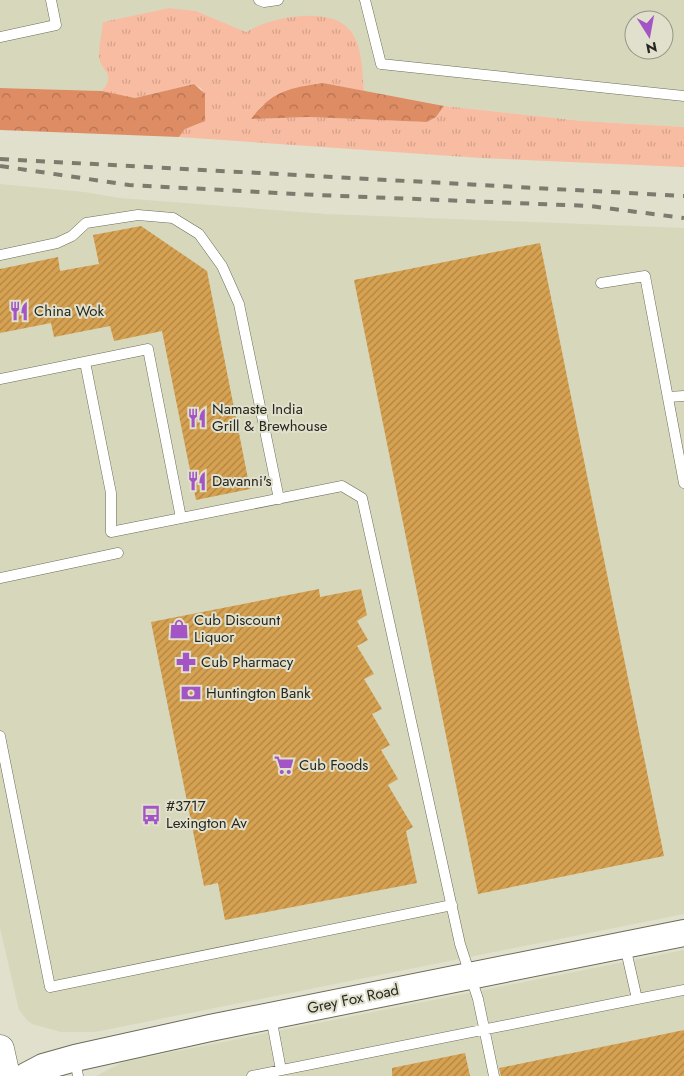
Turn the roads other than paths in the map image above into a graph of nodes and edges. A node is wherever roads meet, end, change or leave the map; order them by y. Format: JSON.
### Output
{"nodes":[{"id":1,"x":51,"y":0,"type":"edge"},
{"id":2,"x":259,"y":0,"type":"edge"},
{"id":3,"x":278,"y":0,"type":"edge"},
{"id":4,"x":365,"y":0,"type":"edge"},
{"id":5,"x":0,"y":37,"type":"edge"},
{"id":6,"x":684,"y":96,"type":"edge"},
{"id":7,"x":0,"y":254,"type":"edge"},
{"id":8,"x":601,"y":283,"type":"dead end"},
{"id":9,"x":85,"y":362,"type":"junction"},
{"id":10,"x":0,"y":380,"type":"edge"},
{"id":11,"x":684,"y":396,"type":"edge"},
{"id":12,"x":668,"y":397,"type":"junction"},
{"id":13,"x":684,"y":483,"type":"edge"},
{"id":14,"x":279,"y":499,"type":"junction"},
{"id":15,"x":181,"y":518,"type":"junction"},
{"id":16,"x":118,"y":553,"type":"dead end"},
{"id":17,"x":0,"y":578,"type":"edge"},
{"id":18,"x":0,"y":736,"type":"edge"},
{"id":19,"x":452,"y":905,"type":"junction"},
{"id":20,"x":684,"y":933,"type":"edge"},
{"id":21,"x":625,"y":945,"type":"junction"},
{"id":22,"x":470,"y":975,"type":"junction"},
{"id":23,"x":684,"y":990,"type":"edge"},
{"id":24,"x":637,"y":999,"type":"junction"},
{"id":25,"x":271,"y":1016,"type":"junction"},
{"id":26,"x":484,"y":1030,"type":"junction"},
{"id":27,"x":0,"y":1049,"type":"edge"},
{"id":28,"x":76,"y":1067,"type":"edge"},
{"id":29,"x":281,"y":1070,"type":"junction"},
{"id":30,"x":6,"y":1076,"type":"edge"},
{"id":31,"x":26,"y":1076,"type":"edge"},
{"id":32,"x":252,"y":1076,"type":"edge"},
{"id":33,"x":494,"y":1076,"type":"edge"}],
"edges":[{"from":1,"to":5,"type":"lane"},
{"from":2,"to":3,"type":"lane"},
{"from":4,"to":6,"type":"lane"},
{"from":7,"to":14,"type":"lane"},
{"from":8,"to":12,"type":"lane"},
{"from":9,"to":10,"type":"lane"},
{"from":9,"to":15,"type":"lane"},
{"from":9,"to":15,"type":"lane"},
{"from":11,"to":12,"type":"lane"},
{"from":12,"to":13,"type":"lane"},
{"from":14,"to":15,"type":"lane"},
{"from":14,"to":19,"type":"lane"},
{"from":16,"to":17,"type":"lane"},
{"from":18,"to":19,"type":"lane"},
{"from":19,"to":22,"type":"lane"},
{"from":20,"to":21,"type":"street","name":"Grey Fox Road"},
{"from":21,"to":22,"type":"street","name":"Grey Fox Road"},
{"from":21,"to":24,"type":"lane"},
{"from":22,"to":25,"type":"street","name":"Grey Fox Road"},
{"from":22,"to":26,"type":"lane"},
{"from":23,"to":24,"type":"lane"},
{"from":24,"to":26,"type":"lane"},
{"from":25,"to":28,"type":"street","name":"Grey Fox Road"},
{"from":25,"to":29,"type":"lane"},
{"from":26,"to":29,"type":"lane"},
{"from":26,"to":33,"type":"lane"},
{"from":27,"to":30,"type":"main road"},
{"from":28,"to":31,"type":"street","name":"Grey Fox Road"},
{"from":29,"to":32,"type":"lane"}]}
